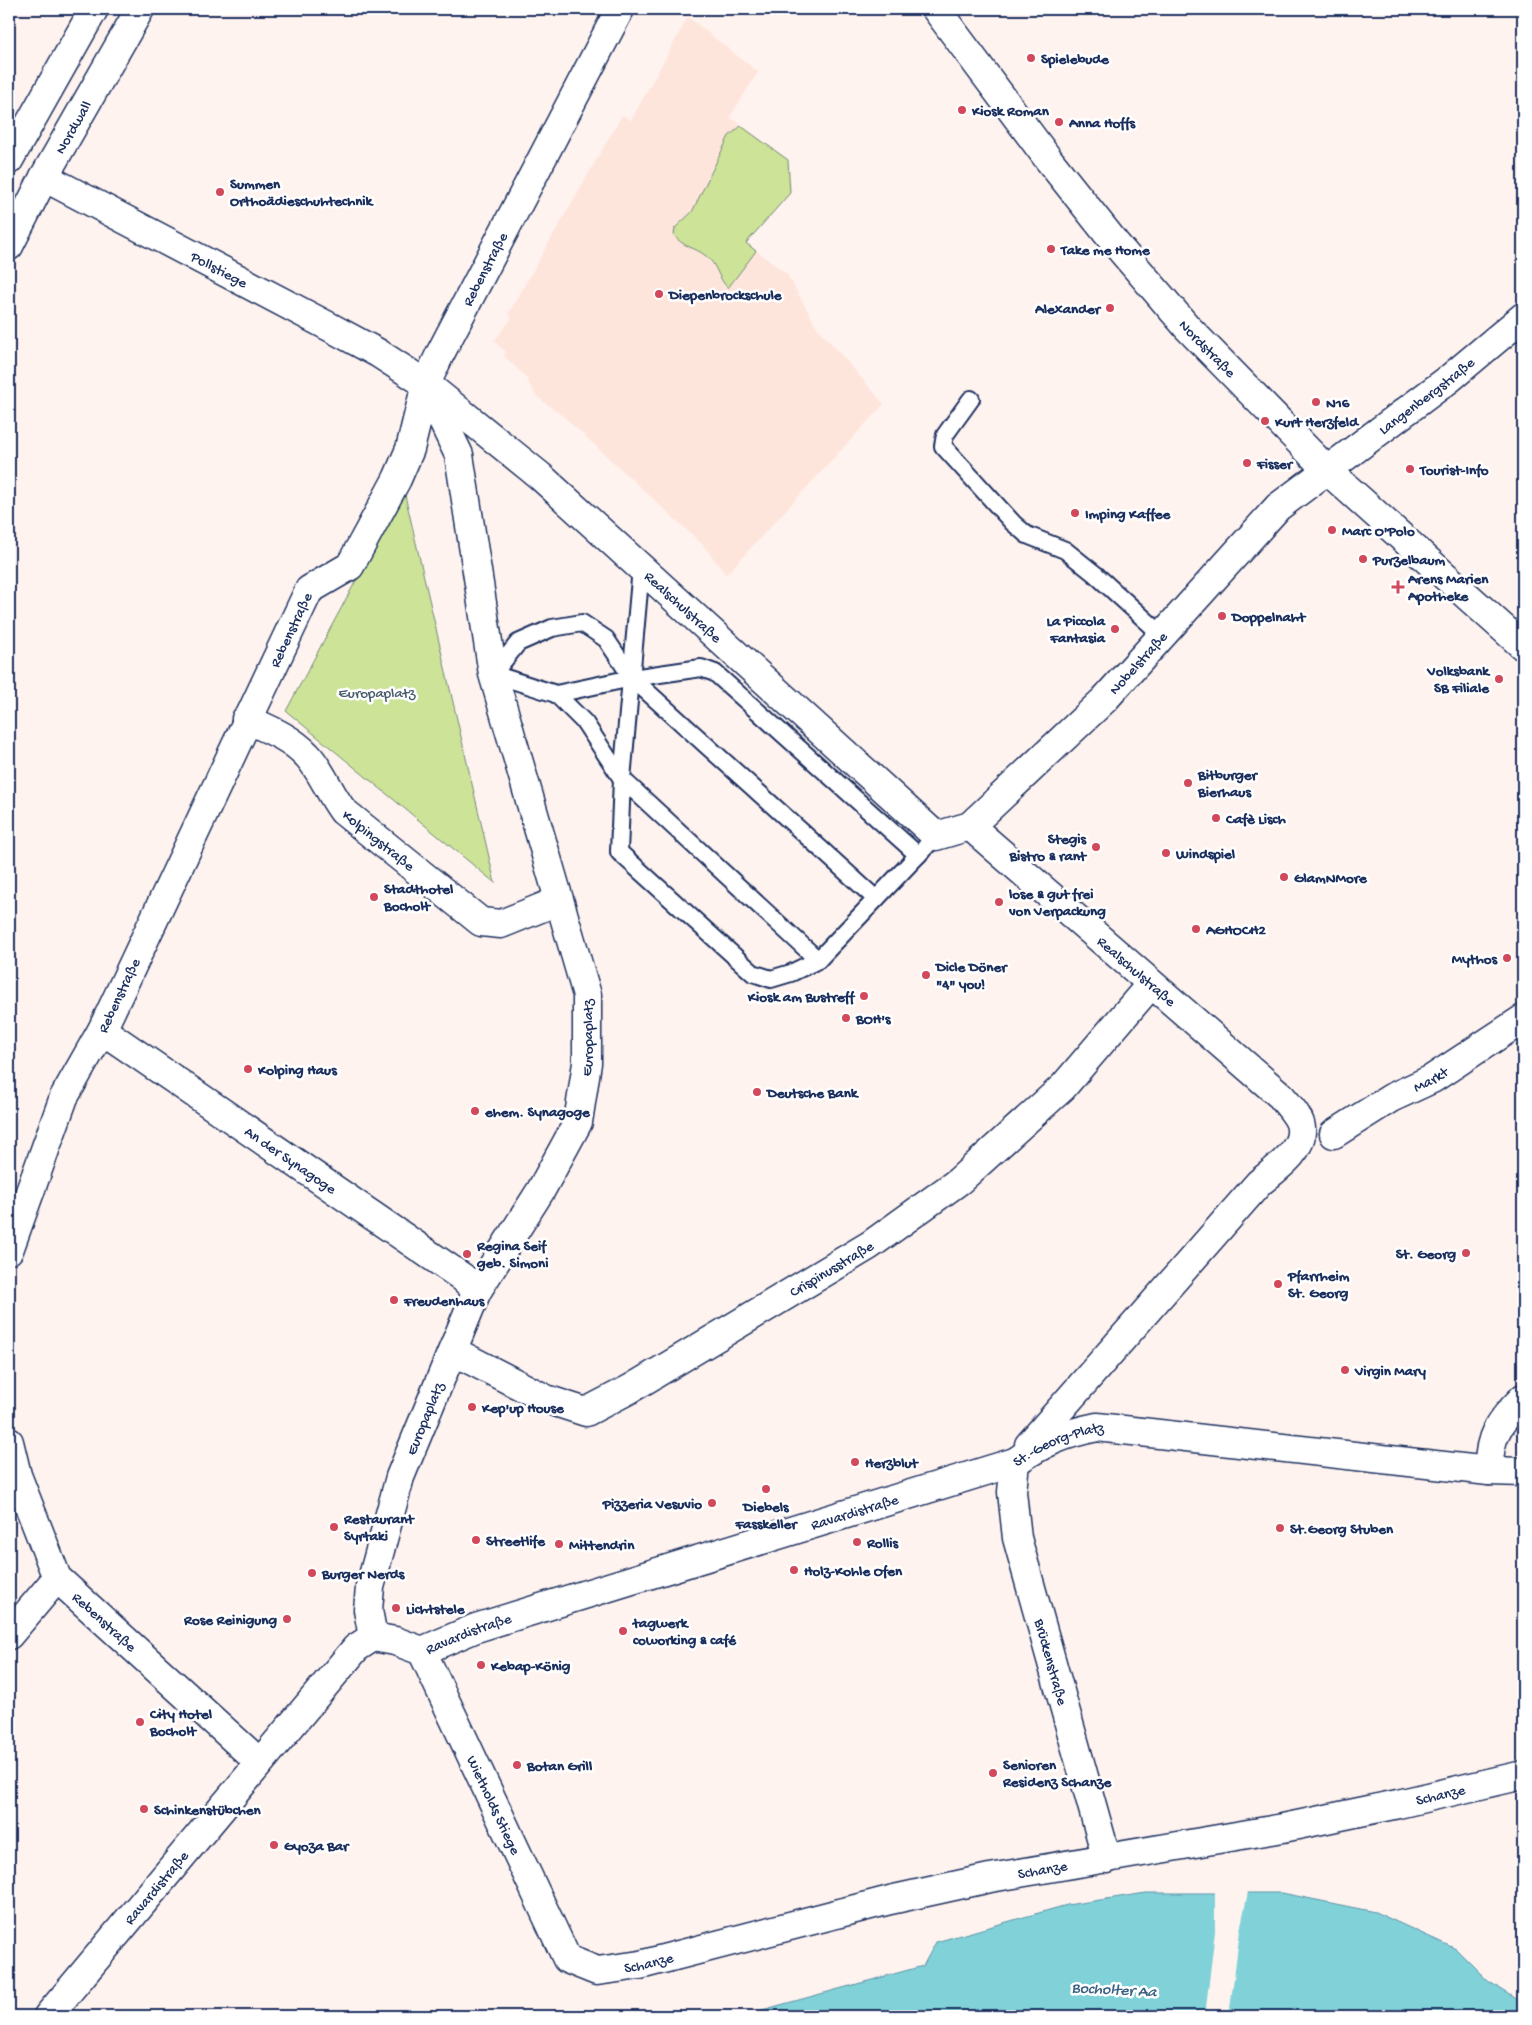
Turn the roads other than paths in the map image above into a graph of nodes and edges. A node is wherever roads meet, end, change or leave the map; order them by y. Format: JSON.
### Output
{"nodes":[{"id":1,"x":94,"y":9,"type":"edge"},
{"id":2,"x":140,"y":9,"type":"edge"},
{"id":3,"x":620,"y":9,"type":"edge"},
{"id":4,"x":936,"y":9,"type":"edge"},
{"id":5,"x":9,"y":160,"type":"edge"},
{"id":6,"x":44,"y":177,"type":"junction"},
{"id":7,"x":9,"y":246,"type":"edge"},
{"id":8,"x":1523,"y":316,"type":"edge"},
{"id":9,"x":426,"y":384,"type":"junction"},
{"id":10,"x":971,"y":399,"type":"dead end"},
{"id":11,"x":1328,"y":471,"type":"junction"},
{"id":12,"x":641,"y":568,"type":"junction"},
{"id":13,"x":1162,"y":635,"type":"junction"},
{"id":14,"x":1523,"y":646,"type":"edge"},
{"id":15,"x":493,"y":674,"type":"junction"},
{"id":16,"x":632,"y":678,"type":"junction"},
{"id":17,"x":556,"y":694,"type":"junction"},
{"id":18,"x":246,"y":719,"type":"junction"},
{"id":19,"x":622,"y":779,"type":"junction"},
{"id":20,"x":970,"y":826,"type":"junction"},
{"id":21,"x":927,"y":846,"type":"junction"},
{"id":22,"x":876,"y":899,"type":"junction"},
{"id":23,"x":558,"y":901,"type":"junction"},
{"id":24,"x":818,"y":960,"type":"junction"},
{"id":25,"x":1151,"y":984,"type":"junction"},
{"id":26,"x":1523,"y":1020,"type":"edge"},
{"id":27,"x":102,"y":1030,"type":"junction"},
{"id":28,"x":1281,"y":1096,"type":"joint"},
{"id":29,"x":1334,"y":1134,"type":"dead end"},
{"id":30,"x":9,"y":1250,"type":"edge"},
{"id":31,"x":477,"y":1291,"type":"junction"},
{"id":32,"x":453,"y":1351,"type":"junction"},
{"id":33,"x":1523,"y":1398,"type":"edge"},
{"id":34,"x":9,"y":1442,"type":"edge"},
{"id":35,"x":1015,"y":1462,"type":"junction"},
{"id":36,"x":1489,"y":1471,"type":"junction"},
{"id":37,"x":1523,"y":1472,"type":"edge"},
{"id":38,"x":57,"y":1578,"type":"junction"},
{"id":39,"x":9,"y":1635,"type":"edge"},
{"id":40,"x":372,"y":1637,"type":"junction"},
{"id":41,"x":422,"y":1651,"type":"junction"},
{"id":42,"x":258,"y":1764,"type":"junction"},
{"id":43,"x":1523,"y":1775,"type":"edge"},
{"id":44,"x":1107,"y":1859,"type":"junction"},
{"id":45,"x":567,"y":1958,"type":"joint"},
{"id":46,"x":48,"y":2016,"type":"edge"}],
"edges":[{"from":1,"to":5,"type":"street"},
{"from":2,"to":6,"type":"street","name":"Nordwall"},
{"from":3,"to":9,"type":"street","name":"Rebenstraße"},
{"from":4,"to":11,"type":"street","name":"Nordstraße"},
{"from":5,"to":6,"type":"street","name":"Pollstiege"},
{"from":6,"to":7,"type":"street","name":"Nordwall"},
{"from":6,"to":9,"type":"street","name":"Pollstiege"},
{"from":8,"to":11,"type":"street","name":"Langenbergstraße"},
{"from":9,"to":12,"type":"street","name":"Realschulstraße"},
{"from":9,"to":15,"type":"street","name":"Europaplatz"},
{"from":9,"to":18,"type":"street","name":"Rebenstraße"},
{"from":10,"to":13,"type":"lane"},
{"from":11,"to":13,"type":"street","name":"Nobelstraße"},
{"from":11,"to":14,"type":"street","name":"Nordstraße"},
{"from":12,"to":16,"type":"lane"},
{"from":12,"to":21,"type":"street","name":"Realschulstraße"},
{"from":13,"to":20,"type":"street","name":"Nobelstraße"},
{"from":15,"to":16,"type":"lane"},
{"from":15,"to":17,"type":"lane"},
{"from":15,"to":23,"type":"street","name":"Europaplatz"},
{"from":16,"to":17,"type":"lane"},
{"from":16,"to":19,"type":"lane"},
{"from":16,"to":21,"type":"lane"},
{"from":16,"to":22,"type":"lane"},
{"from":17,"to":19,"type":"lane"},
{"from":18,"to":23,"type":"street","name":"Kolpingstraße"},
{"from":18,"to":27,"type":"street","name":"Rebenstraße"},
{"from":19,"to":24,"type":"lane"},
{"from":19,"to":24,"type":"lane"},
{"from":20,"to":21,"type":"street","name":"Nobelstraße"},
{"from":20,"to":25,"type":"street","name":"Realschulstraße"},
{"from":21,"to":22,"type":"lane"},
{"from":22,"to":24,"type":"lane"},
{"from":23,"to":31,"type":"street","name":"Europaplatz"},
{"from":25,"to":28,"type":"street","name":"Realschulstraße"},
{"from":25,"to":32,"type":"street","name":"Crispinusstraße"},
{"from":26,"to":29,"type":"street","name":"Markt"},
{"from":27,"to":30,"type":"street","name":"Rebenstraße"},
{"from":27,"to":31,"type":"street","name":"An der Synagoge"},
{"from":28,"to":35,"type":"street","name":"St.-Georg-Platz"},
{"from":31,"to":32,"type":"street","name":"Europaplatz"},
{"from":32,"to":40,"type":"street","name":"Europaplatz"},
{"from":33,"to":36,"type":"street"},
{"from":34,"to":38,"type":"street","name":"Rebenstraße"},
{"from":35,"to":36,"type":"street","name":"St.-Georg-Platz"},
{"from":35,"to":41,"type":"street","name":"Ravardistraße"},
{"from":35,"to":44,"type":"street","name":"Brückenstraße"},
{"from":36,"to":37,"type":"street","name":"St.-Georg-Platz"},
{"from":38,"to":39,"type":"street"},
{"from":38,"to":42,"type":"street","name":"Rebenstraße"},
{"from":40,"to":41,"type":"street","name":"Ravardistraße"},
{"from":40,"to":42,"type":"street","name":"Ravardistraße"},
{"from":41,"to":45,"type":"street","name":"Wietholds Stiege"},
{"from":42,"to":46,"type":"street","name":"Ravardistraße"},
{"from":43,"to":44,"type":"street","name":"Schanze"},
{"from":44,"to":45,"type":"street","name":"Schanze"}]}
